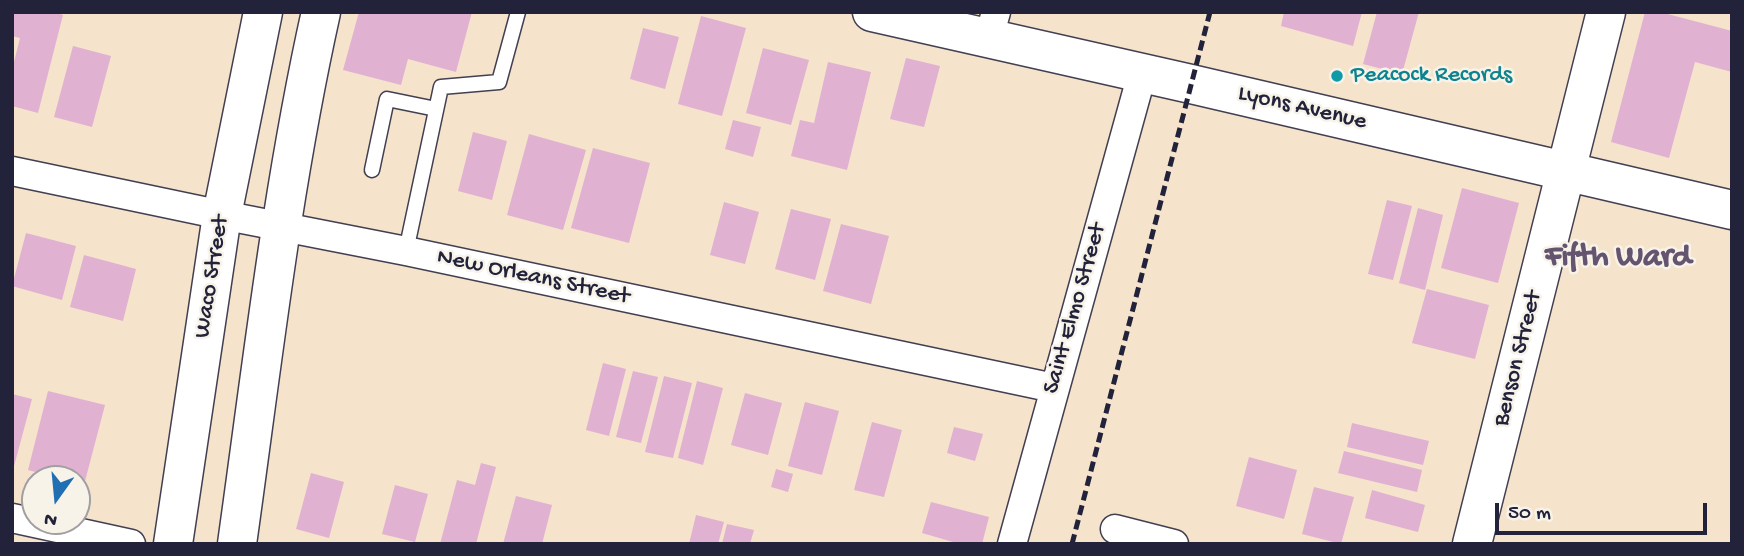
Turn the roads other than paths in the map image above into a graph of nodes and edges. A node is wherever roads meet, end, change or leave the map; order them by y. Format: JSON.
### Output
{"nodes":[{"id":1,"x":263,"y":12,"type":"edge"},
{"id":2,"x":321,"y":12,"type":"edge"},
{"id":3,"x":518,"y":12,"type":"edge"},
{"id":4,"x":872,"y":12,"type":"edge"},
{"id":5,"x":1606,"y":12,"type":"edge"},
{"id":6,"x":993,"y":25,"type":"edge"},
{"id":7,"x":1142,"y":74,"type":"junction"},
{"id":8,"x":436,"y":109,"type":"junction"},
{"id":9,"x":372,"y":170,"type":"dead end"},
{"id":10,"x":12,"y":171,"type":"edge"},
{"id":11,"x":1566,"y":171,"type":"junction"},
{"id":12,"x":1732,"y":210,"type":"edge"},
{"id":13,"x":222,"y":215,"type":"junction"},
{"id":14,"x":282,"y":227,"type":"junction"},
{"id":15,"x":406,"y":251,"type":"junction"},
{"id":16,"x":1054,"y":388,"type":"junction"},
{"id":17,"x":12,"y":518,"type":"edge"},
{"id":18,"x":1115,"y":529,"type":"dead end"},
{"id":19,"x":131,"y":544,"type":"edge"},
{"id":20,"x":173,"y":544,"type":"edge"},
{"id":21,"x":237,"y":544,"type":"edge"},
{"id":22,"x":1012,"y":544,"type":"edge"},
{"id":23,"x":1174,"y":544,"type":"edge"},
{"id":24,"x":1472,"y":544,"type":"edge"}],
"edges":[{"from":1,"to":13,"type":"street","name":"Waco Street"},
{"from":2,"to":14,"type":"street"},
{"from":3,"to":8,"type":"lane"},
{"from":4,"to":6,"type":"street","name":"Lyons Avenue"},
{"from":5,"to":11,"type":"street","name":"Benson Street"},
{"from":6,"to":7,"type":"street","name":"Lyons Avenue"},
{"from":7,"to":11,"type":"street","name":"Lyons Avenue"},
{"from":7,"to":16,"type":"street","name":"Saint Elmo Street"},
{"from":8,"to":9,"type":"lane"},
{"from":8,"to":15,"type":"lane"},
{"from":10,"to":13,"type":"street","name":"New Orleans Street"},
{"from":11,"to":12,"type":"street","name":"Lyons Avenue"},
{"from":11,"to":24,"type":"street","name":"Benson Street"},
{"from":13,"to":14,"type":"street","name":"New Orleans Street"},
{"from":13,"to":20,"type":"street","name":"Waco Street"},
{"from":14,"to":15,"type":"street","name":"New Orleans Street"},
{"from":14,"to":21,"type":"street"},
{"from":15,"to":16,"type":"street","name":"New Orleans Street"},
{"from":16,"to":22,"type":"street","name":"Saint Elmo Street"},
{"from":17,"to":19,"type":"street"},
{"from":18,"to":23,"type":"street"}]}
